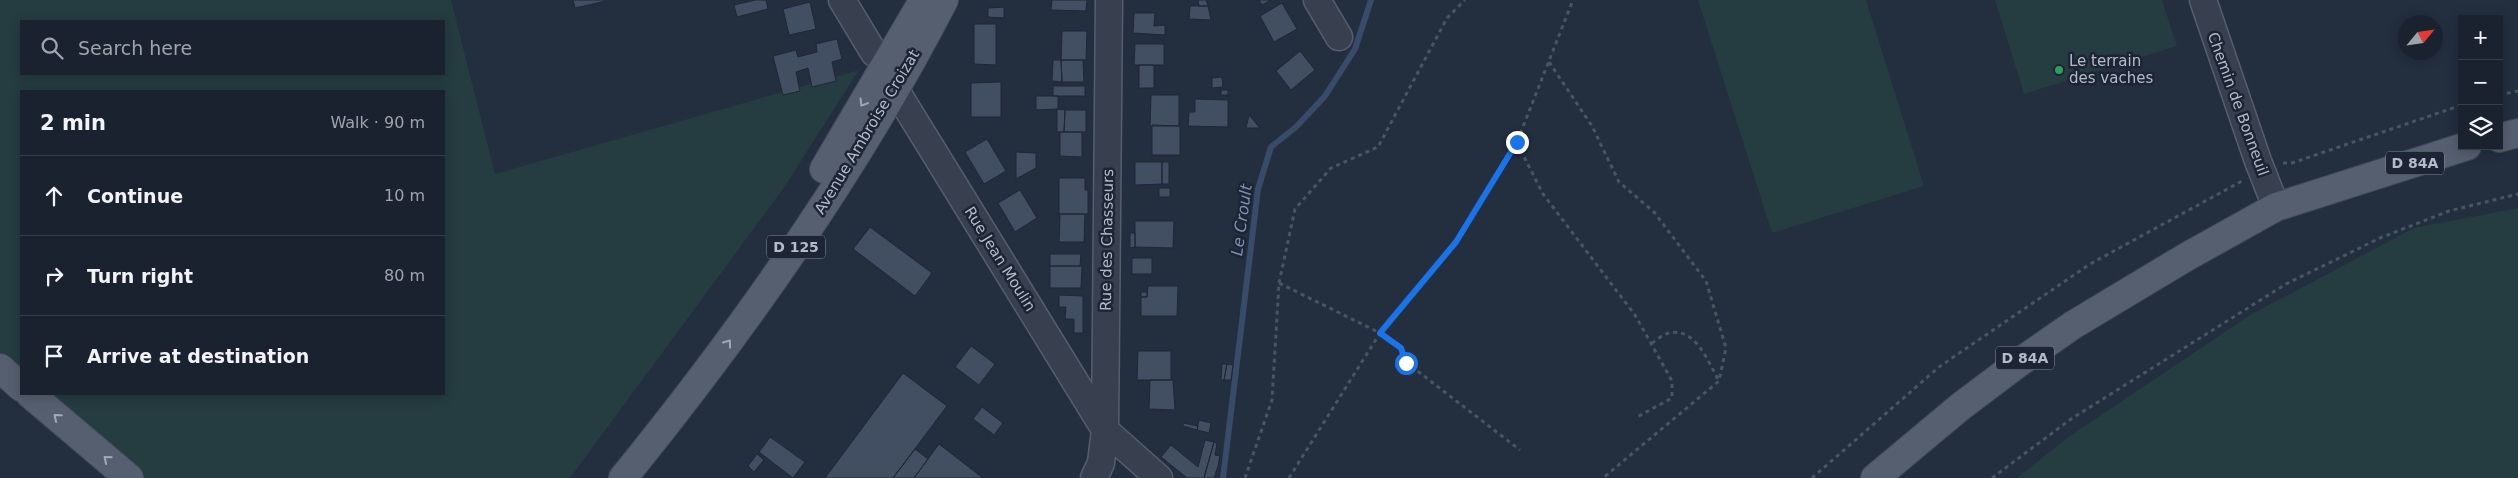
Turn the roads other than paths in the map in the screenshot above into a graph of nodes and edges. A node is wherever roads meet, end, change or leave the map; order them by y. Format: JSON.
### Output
{"nodes":[{"id":1,"x":842,"y":0,"type":"edge"},
{"id":2,"x":924,"y":0,"type":"edge"},
{"id":3,"x":934,"y":0,"type":"edge"},
{"id":4,"x":944,"y":0,"type":"edge"},
{"id":5,"x":1109,"y":0,"type":"edge"},
{"id":6,"x":1317,"y":0,"type":"edge"},
{"id":7,"x":2202,"y":0,"type":"edge"},
{"id":8,"x":1339,"y":37,"type":"dead end"},
{"id":9,"x":888,"y":61,"type":"junction"},
{"id":10,"x":895,"y":89,"type":"junction"},
{"id":11,"x":2518,"y":133,"type":"edge"},
{"id":12,"x":2503,"y":137,"type":"edge"},
{"id":13,"x":2458,"y":149,"type":"edge"},
{"id":14,"x":2362,"y":179,"type":"junction"},
{"id":15,"x":2276,"y":207,"type":"junction"},
{"id":16,"x":2188,"y":256,"type":"junction"},
{"id":17,"x":0,"y":368,"type":"edge"},
{"id":18,"x":20,"y":385,"type":"edge"},
{"id":19,"x":31,"y":395,"type":"edge"},
{"id":20,"x":1105,"y":430,"type":"junction"},
{"id":21,"x":130,"y":478,"type":"edge"},
{"id":22,"x":605,"y":478,"type":"edge"},
{"id":23,"x":623,"y":478,"type":"edge"},
{"id":24,"x":1094,"y":478,"type":"edge"},
{"id":25,"x":1159,"y":478,"type":"edge"},
{"id":26,"x":1875,"y":478,"type":"edge"}],
"edges":[{"from":1,"to":9,"type":"street"},
{"from":2,"to":9,"type":"main road","name":"Avenue Ambroise Croizat","number":"D 125"},
{"from":3,"to":10,"type":"street"},
{"from":4,"to":10,"type":"main road","name":"Avenue Ambroise Croizat","number":"D 125"},
{"from":5,"to":20,"type":"street","name":"Rue des Chasseurs"},
{"from":6,"to":8,"type":"street"},
{"from":7,"to":15,"type":"street","name":"Chemin de Bonneuil"},
{"from":9,"to":22,"type":"main road","name":"Avenue Ambroise Croizat","number":"D 125","one_way":true},
{"from":10,"to":20,"type":"street","name":"Rue Jean Moulin"},
{"from":23,"to":10,"type":"main road","name":"Avenue Ambroise Croizat","number":"D 125","one_way":true},
{"from":11,"to":12,"type":"main road"},
{"from":13,"to":14,"type":"main road","number":"D 84A"},
{"from":14,"to":15,"type":"main road","number":"D 84A"},
{"from":14,"to":16,"type":"main road","number":"D 84A"},
{"from":15,"to":16,"type":"main road","number":"D 84A"},
{"from":16,"to":26,"type":"main road","number":"D 84A"},
{"from":17,"to":18,"type":"main road"},
{"from":21,"to":19,"type":"main road","one_way":true},
{"from":20,"to":24,"type":"street","name":"Rue des Chasseurs"},
{"from":20,"to":25,"type":"street","name":"Rue Jean Moulin"}]}
